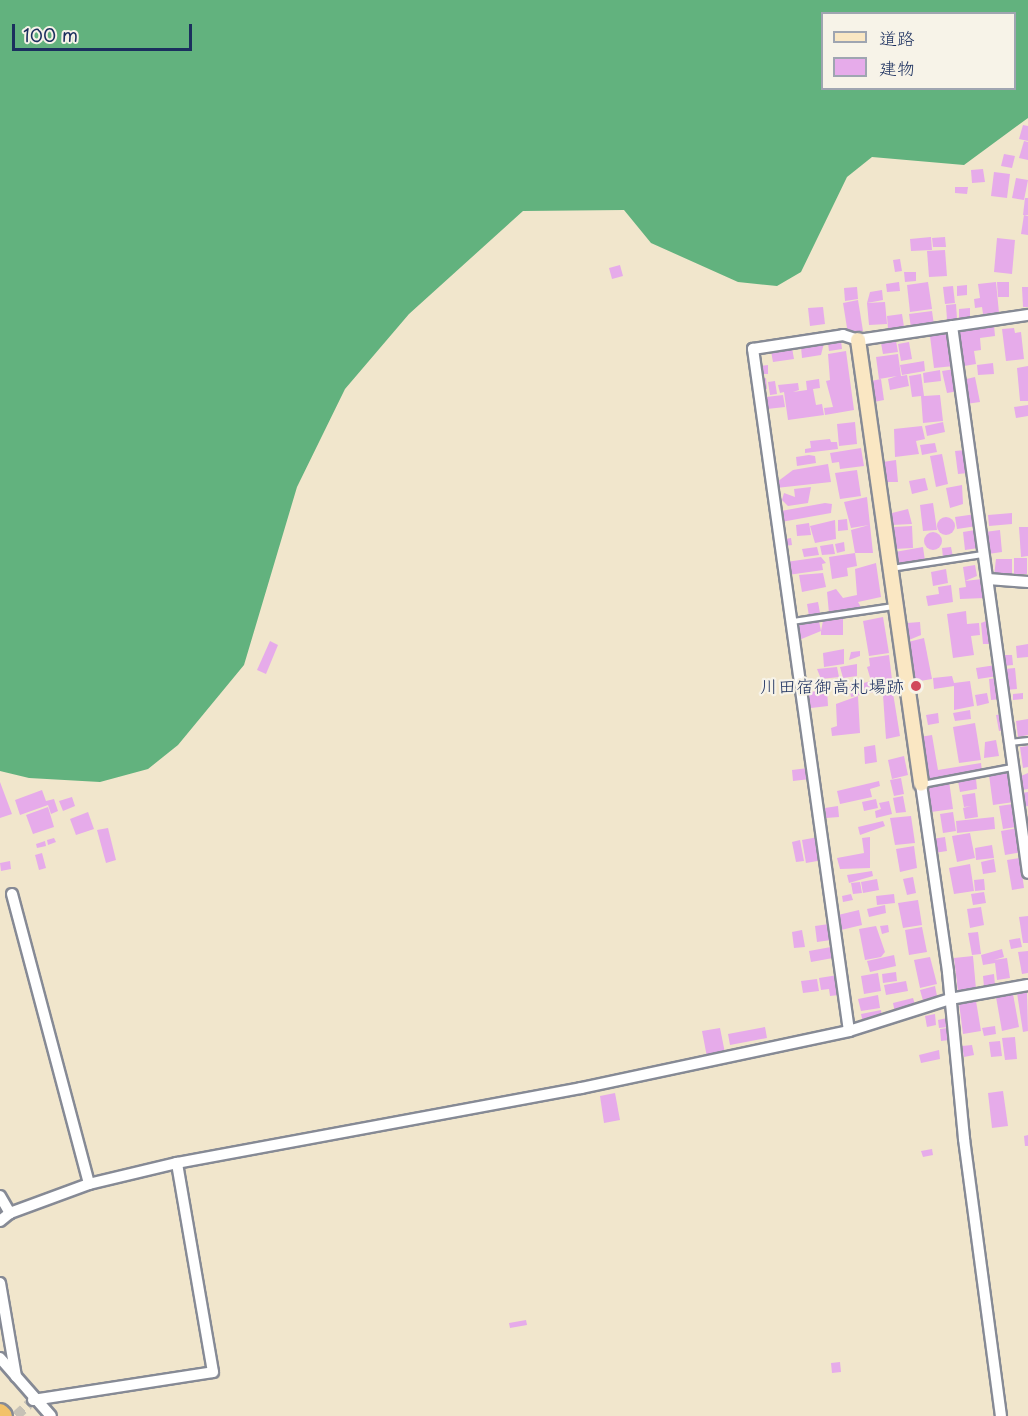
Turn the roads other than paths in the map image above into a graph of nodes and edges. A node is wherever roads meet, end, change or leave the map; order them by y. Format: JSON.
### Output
{"nodes":[{"id":1,"x":1028,"y":315,"type":"edge"},
{"id":2,"x":952,"y":326,"type":"junction"},
{"id":3,"x":858,"y":340,"type":"junction"},
{"id":4,"x":985,"y":554,"type":"junction"},
{"id":5,"x":891,"y":568,"type":"junction"},
{"id":6,"x":988,"y":579,"type":"junction"},
{"id":7,"x":1028,"y":582,"type":"edge"},
{"id":8,"x":896,"y":606,"type":"junction"},
{"id":9,"x":792,"y":621,"type":"junction"},
{"id":10,"x":1028,"y":740,"type":"edge"},
{"id":11,"x":1008,"y":742,"type":"junction"},
{"id":12,"x":1011,"y":767,"type":"junction"},
{"id":13,"x":921,"y":784,"type":"junction"},
{"id":14,"x":1028,"y":873,"type":"edge"},
{"id":15,"x":12,"y":894,"type":"dead end"},
{"id":16,"x":1028,"y":985,"type":"edge"},
{"id":17,"x":950,"y":999,"type":"junction"},
{"id":18,"x":849,"y":1031,"type":"junction"},
{"id":19,"x":177,"y":1163,"type":"junction"},
{"id":20,"x":89,"y":1184,"type":"junction"},
{"id":21,"x":0,"y":1196,"type":"edge"},
{"id":22,"x":10,"y":1212,"type":"junction"},
{"id":23,"x":0,"y":1221,"type":"edge"},
{"id":24,"x":0,"y":1283,"type":"edge"},
{"id":25,"x":0,"y":1358,"type":"edge"},
{"id":26,"x":16,"y":1377,"type":"junction"},
{"id":27,"x":33,"y":1400,"type":"junction"},
{"id":28,"x":51,"y":1416,"type":"edge"},
{"id":29,"x":1001,"y":1416,"type":"edge"}],
"edges":[{"from":1,"to":2,"type":"street"},
{"from":2,"to":3,"type":"street"},
{"from":2,"to":4,"type":"street"},
{"from":3,"to":5,"type":"street"},
{"from":3,"to":9,"type":"street"},
{"from":4,"to":5,"type":"lane"},
{"from":4,"to":6,"type":"street"},
{"from":5,"to":8,"type":"street"},
{"from":6,"to":7,"type":"street"},
{"from":6,"to":11,"type":"street"},
{"from":8,"to":9,"type":"lane"},
{"from":8,"to":13,"type":"street"},
{"from":9,"to":18,"type":"street"},
{"from":10,"to":11,"type":"lane"},
{"from":11,"to":12,"type":"street"},
{"from":12,"to":13,"type":"lane"},
{"from":12,"to":14,"type":"street"},
{"from":13,"to":17,"type":"street"},
{"from":15,"to":20,"type":"street"},
{"from":16,"to":17,"type":"street"},
{"from":17,"to":18,"type":"street"},
{"from":17,"to":29,"type":"street"},
{"from":18,"to":19,"type":"street"},
{"from":19,"to":20,"type":"street"},
{"from":19,"to":27,"type":"street"},
{"from":20,"to":22,"type":"street"},
{"from":21,"to":22,"type":"street"},
{"from":22,"to":23,"type":"street"},
{"from":24,"to":26,"type":"street"},
{"from":25,"to":26,"type":"street"},
{"from":26,"to":27,"type":"street"},
{"from":27,"to":28,"type":"street"}]}
